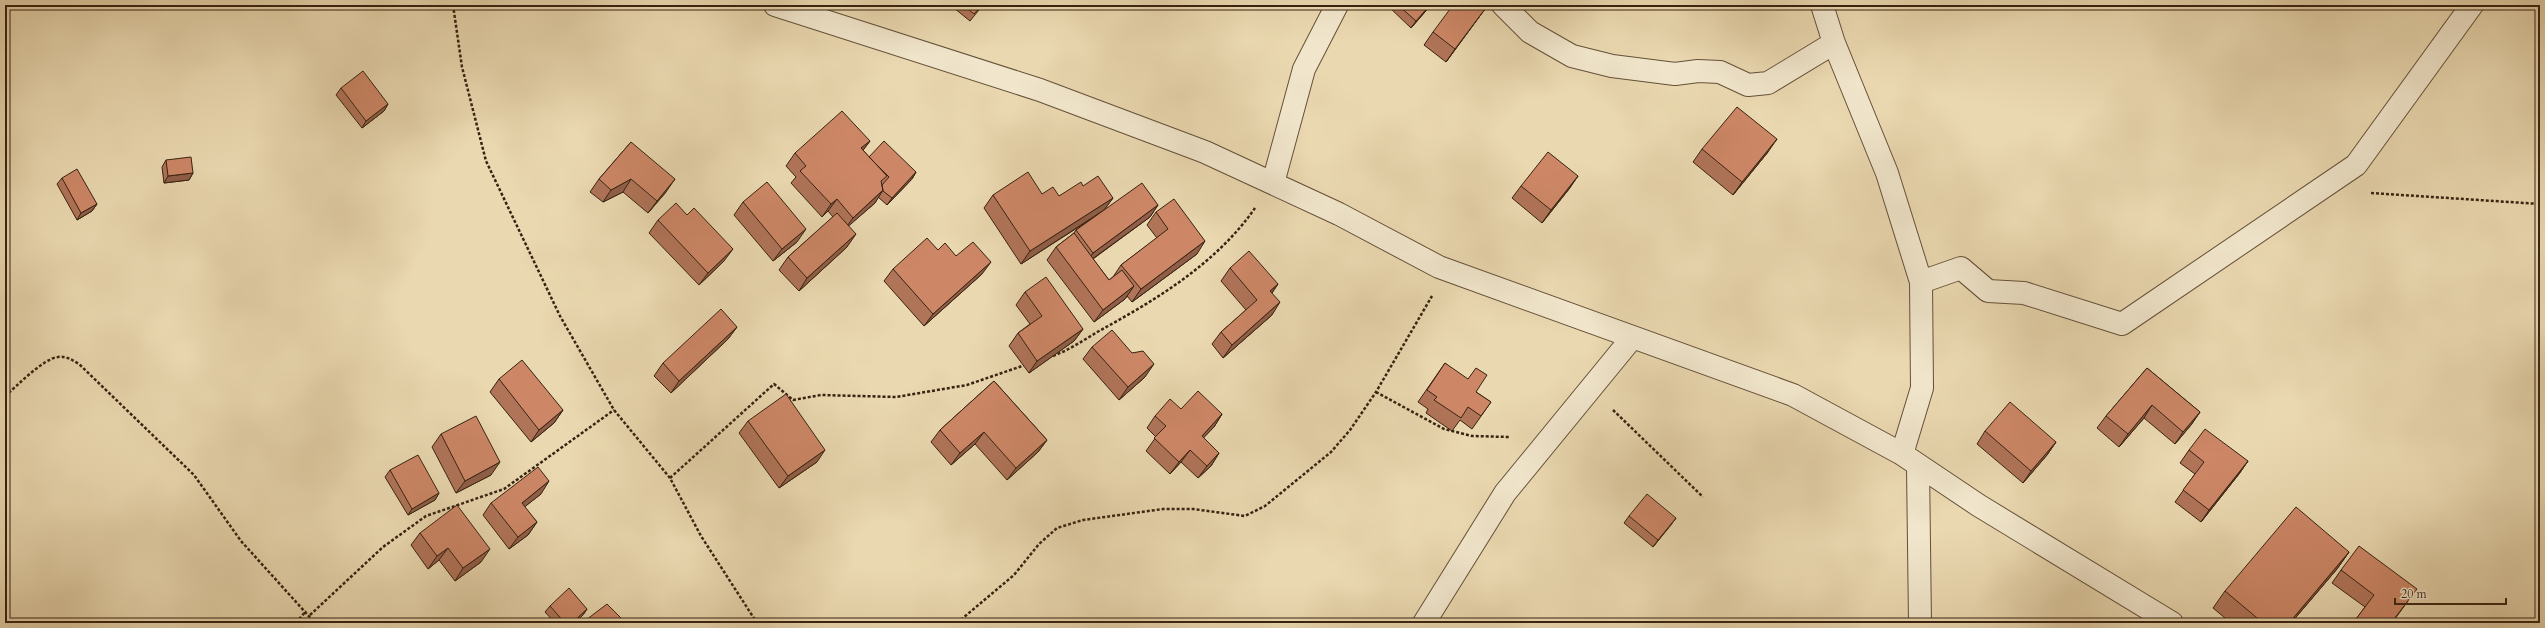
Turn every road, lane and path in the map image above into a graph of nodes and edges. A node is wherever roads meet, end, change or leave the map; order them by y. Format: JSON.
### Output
{"nodes":[{"id":1,"x":453,"y":5,"type":"edge"},
{"id":2,"x":775,"y":5,"type":"edge"},
{"id":3,"x":1337,"y":5,"type":"edge"},
{"id":4,"x":1503,"y":5,"type":"edge"},
{"id":5,"x":1822,"y":5,"type":"edge"},
{"id":6,"x":2472,"y":5,"type":"edge"},
{"id":7,"x":1834,"y":43,"type":"junction"},
{"id":8,"x":1272,"y":183,"type":"junction"},
{"id":9,"x":2366,"y":193,"type":"dead end"},
{"id":10,"x":2540,"y":204,"type":"edge"},
{"id":11,"x":1447,"y":270,"type":"junction"},
{"id":12,"x":1921,"y":282,"type":"junction"},
{"id":13,"x":1632,"y":338,"type":"junction"},
{"id":14,"x":1051,"y":356,"type":"edge"},
{"id":15,"x":1030,"y":363,"type":"edge"},
{"id":16,"x":1376,"y":392,"type":"junction"},
{"id":17,"x":1587,"y":394,"type":"junction"},
{"id":18,"x":5,"y":396,"type":"edge"},
{"id":19,"x":614,"y":410,"type":"junction"},
{"id":20,"x":1514,"y":435,"type":"dead end"},
{"id":21,"x":1910,"y":460,"type":"junction"},
{"id":22,"x":670,"y":478,"type":"junction"},
{"id":23,"x":1703,"y":497,"type":"dead end"},
{"id":24,"x":306,"y":610,"type":"junction"},
{"id":25,"x":310,"y":615,"type":"junction"},
{"id":26,"x":296,"y":623,"type":"edge"},
{"id":27,"x":315,"y":623,"type":"edge"},
{"id":28,"x":757,"y":623,"type":"edge"},
{"id":29,"x":957,"y":623,"type":"edge"},
{"id":30,"x":1424,"y":623,"type":"edge"},
{"id":31,"x":1920,"y":623,"type":"edge"},
{"id":32,"x":2172,"y":623,"type":"edge"}],
"edges":[{"from":1,"to":19,"type":"path"},
{"from":2,"to":8,"type":"street"},
{"from":3,"to":8,"type":"street"},
{"from":4,"to":7,"type":"street"},
{"from":5,"to":7,"type":"street"},
{"from":6,"to":12,"type":"street"},
{"from":7,"to":12,"type":"street"},
{"from":8,"to":11,"type":"street"},
{"from":8,"to":14,"type":"path"},
{"from":9,"to":10,"type":"path"},
{"from":11,"to":13,"type":"street"},
{"from":11,"to":16,"type":"path"},
{"from":12,"to":21,"type":"street"},
{"from":13,"to":17,"type":"street"},
{"from":13,"to":21,"type":"street"},
{"from":15,"to":22,"type":"path"},
{"from":16,"to":20,"type":"path"},
{"from":16,"to":29,"type":"path"},
{"from":17,"to":23,"type":"path"},
{"from":17,"to":30,"type":"street"},
{"from":18,"to":24,"type":"path"},
{"from":19,"to":22,"type":"path"},
{"from":19,"to":25,"type":"path"},
{"from":21,"to":31,"type":"street"},
{"from":21,"to":32,"type":"street"},
{"from":22,"to":28,"type":"path"},
{"from":24,"to":25,"type":"path"},
{"from":24,"to":26,"type":"path"},
{"from":25,"to":27,"type":"path"}]}
